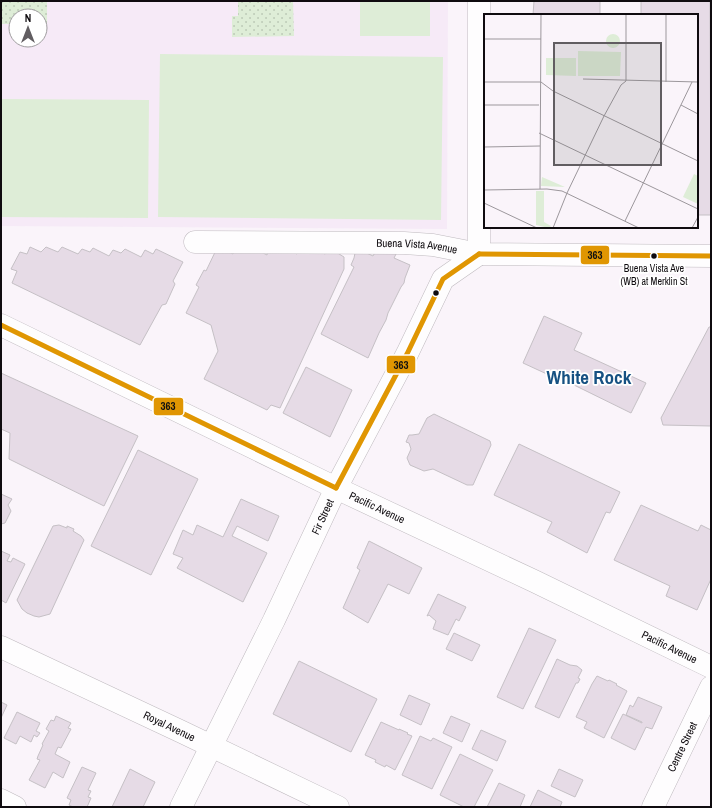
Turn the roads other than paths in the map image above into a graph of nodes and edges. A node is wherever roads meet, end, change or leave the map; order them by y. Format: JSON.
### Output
{"nodes":[{"id":1,"x":479,"y":1,"type":"edge"},
{"id":2,"x":195,"y":242,"type":"dead end"},
{"id":3,"x":479,"y":254,"type":"junction"},
{"id":4,"x":711,"y":256,"type":"edge"},
{"id":5,"x":1,"y":325,"type":"edge"},
{"id":6,"x":336,"y":488,"type":"junction"},
{"id":7,"x":1,"y":647,"type":"edge"},
{"id":8,"x":711,"y":667,"type":"edge"},
{"id":9,"x":711,"y":687,"type":"edge"},
{"id":10,"x":210,"y":746,"type":"junction"},
{"id":11,"x":1,"y":800,"type":"edge"},
{"id":12,"x":15,"y":807,"type":"edge"},
{"id":13,"x":181,"y":807,"type":"edge"},
{"id":14,"x":338,"y":807,"type":"edge"},
{"id":15,"x":653,"y":807,"type":"edge"}],
"edges":[{"from":1,"to":3,"type":"street"},
{"from":2,"to":3,"type":"street","name":"Buena Vista Avenue"},
{"from":3,"to":4,"type":"street","name":"Buena Vista Avenue"},
{"from":3,"to":6,"type":"street","name":"Fir Street"},
{"from":5,"to":6,"type":"street","name":"Pacific Avenue"},
{"from":6,"to":8,"type":"street","name":"Pacific Avenue"},
{"from":6,"to":10,"type":"street","name":"Fir Street"},
{"from":7,"to":10,"type":"street","name":"Royal Avenue"},
{"from":9,"to":15,"type":"street","name":"Centre Street"},
{"from":10,"to":13,"type":"street","name":"Fir Street"},
{"from":10,"to":14,"type":"street","name":"Royal Avenue"},
{"from":11,"to":12,"type":"street"}]}
